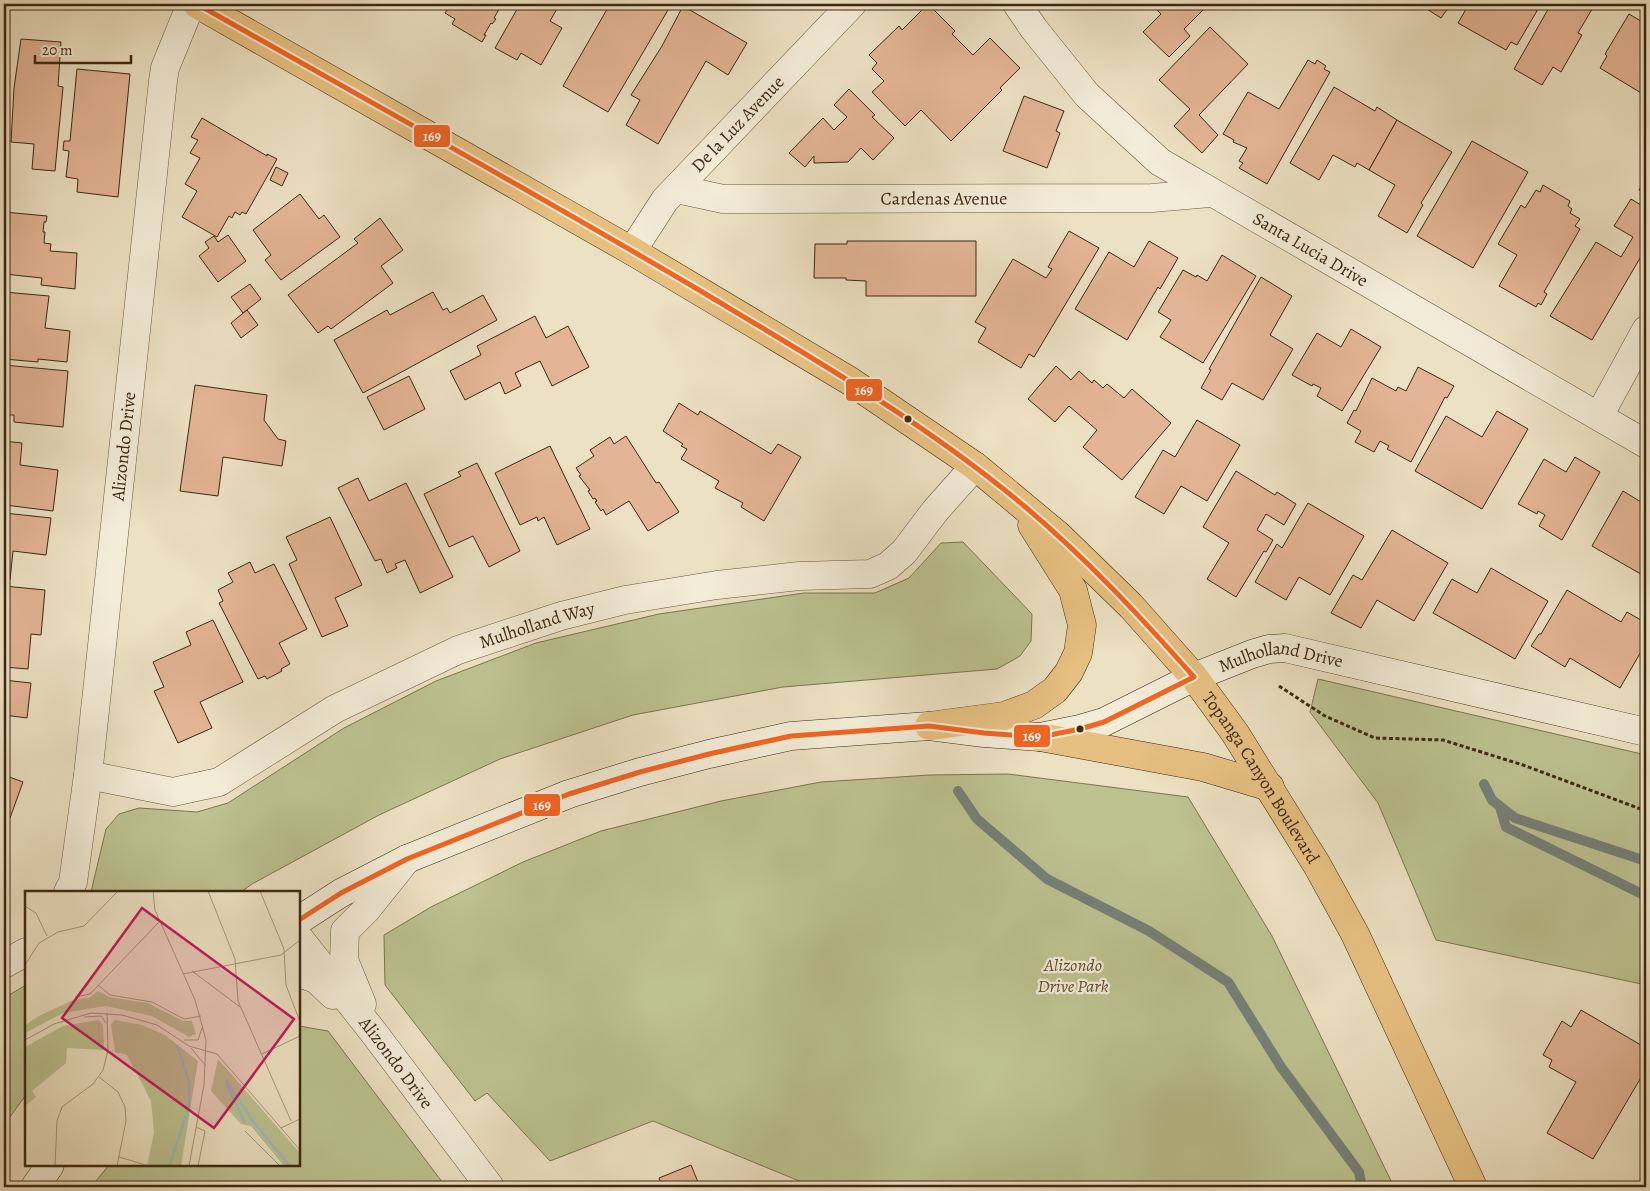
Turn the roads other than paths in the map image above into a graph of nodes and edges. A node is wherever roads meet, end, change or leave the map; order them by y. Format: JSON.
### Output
{"nodes":[{"id":1,"x":191,"y":4,"type":"edge"},
{"id":2,"x":197,"y":4,"type":"edge"},
{"id":3,"x":852,"y":4,"type":"edge"},
{"id":4,"x":1017,"y":4,"type":"edge"},
{"id":5,"x":677,"y":189,"type":"junction"},
{"id":6,"x":1210,"y":193,"type":"junction"},
{"id":7,"x":632,"y":251,"type":"junction"},
{"id":8,"x":1646,"y":330,"type":"edge"},
{"id":9,"x":1598,"y":416,"type":"junction"},
{"id":10,"x":1646,"y":444,"type":"edge"},
{"id":11,"x":975,"y":466,"type":"junction"},
{"id":12,"x":1014,"y":499,"type":"junction"},
{"id":13,"x":1194,"y":678,"type":"junction"},
{"id":14,"x":929,"y":726,"type":"junction"},
{"id":15,"x":1646,"y":732,"type":"edge"},
{"id":16,"x":1040,"y":737,"type":"junction"},
{"id":17,"x":88,"y":775,"type":"junction"},
{"id":18,"x":1270,"y":787,"type":"junction"},
{"id":19,"x":407,"y":859,"type":"junction"},
{"id":20,"x":68,"y":891,"type":"edge"},
{"id":21,"x":300,"y":919,"type":"edge"},
{"id":22,"x":300,"y":939,"type":"edge"},
{"id":23,"x":25,"y":953,"type":"edge"},
{"id":24,"x":4,"y":964,"type":"edge"},
{"id":25,"x":300,"y":973,"type":"edge"},
{"id":26,"x":374,"y":1034,"type":"junction"},
{"id":27,"x":49,"y":1166,"type":"edge"},
{"id":28,"x":35,"y":1187,"type":"edge"},
{"id":29,"x":490,"y":1187,"type":"edge"},
{"id":30,"x":1473,"y":1187,"type":"edge"}],
"edges":[{"from":1,"to":17,"type":"street","name":"Alizondo Drive"},
{"from":2,"to":7,"type":"main road","name":"Topanga Canyon Boulevard"},
{"from":3,"to":5,"type":"street","name":"De la Luz Avenue"},
{"from":4,"to":6,"type":"street","name":"Santa Lucia Drive"},
{"from":5,"to":6,"type":"street","name":"Cardenas Avenue"},
{"from":5,"to":7,"type":"street","name":"De la Luz Avenue"},
{"from":6,"to":9,"type":"street","name":"Santa Lucia Drive"},
{"from":7,"to":11,"type":"main road","name":"Topanga Canyon Boulevard"},
{"from":8,"to":9,"type":"street"},
{"from":9,"to":10,"type":"street","name":"Santa Lucia Drive"},
{"from":11,"to":12,"type":"main road","name":"Topanga Canyon Boulevard"},
{"from":11,"to":17,"type":"street","name":"Mulholland Way"},
{"from":12,"to":13,"type":"main road","name":"Topanga Canyon Boulevard"},
{"from":12,"to":14,"type":"main road"},
{"from":13,"to":15,"type":"street","name":"Mulholland Drive"},
{"from":13,"to":16,"type":"street","name":"Mulholland Drive"},
{"from":13,"to":18,"type":"main road","name":"Topanga Canyon Boulevard"},
{"from":14,"to":16,"type":"street","name":"Mulholland Drive"},
{"from":14,"to":19,"type":"street","name":"Mulholland Drive"},
{"from":16,"to":18,"type":"main road"},
{"from":17,"to":20,"type":"street","name":"Alizondo Drive"},
{"from":18,"to":30,"type":"main road","name":"Topanga Canyon Boulevard"},
{"from":19,"to":21,"type":"street","name":"Mulholland Drive"},
{"from":19,"to":26,"type":"street"},
{"from":22,"to":26,"type":"street","name":"Alizondo Drive"},
{"from":23,"to":24,"type":"street"},
{"from":25,"to":26,"type":"street"},
{"from":26,"to":29,"type":"street","name":"Alizondo Drive"},
{"from":27,"to":28,"type":"street"}]}
